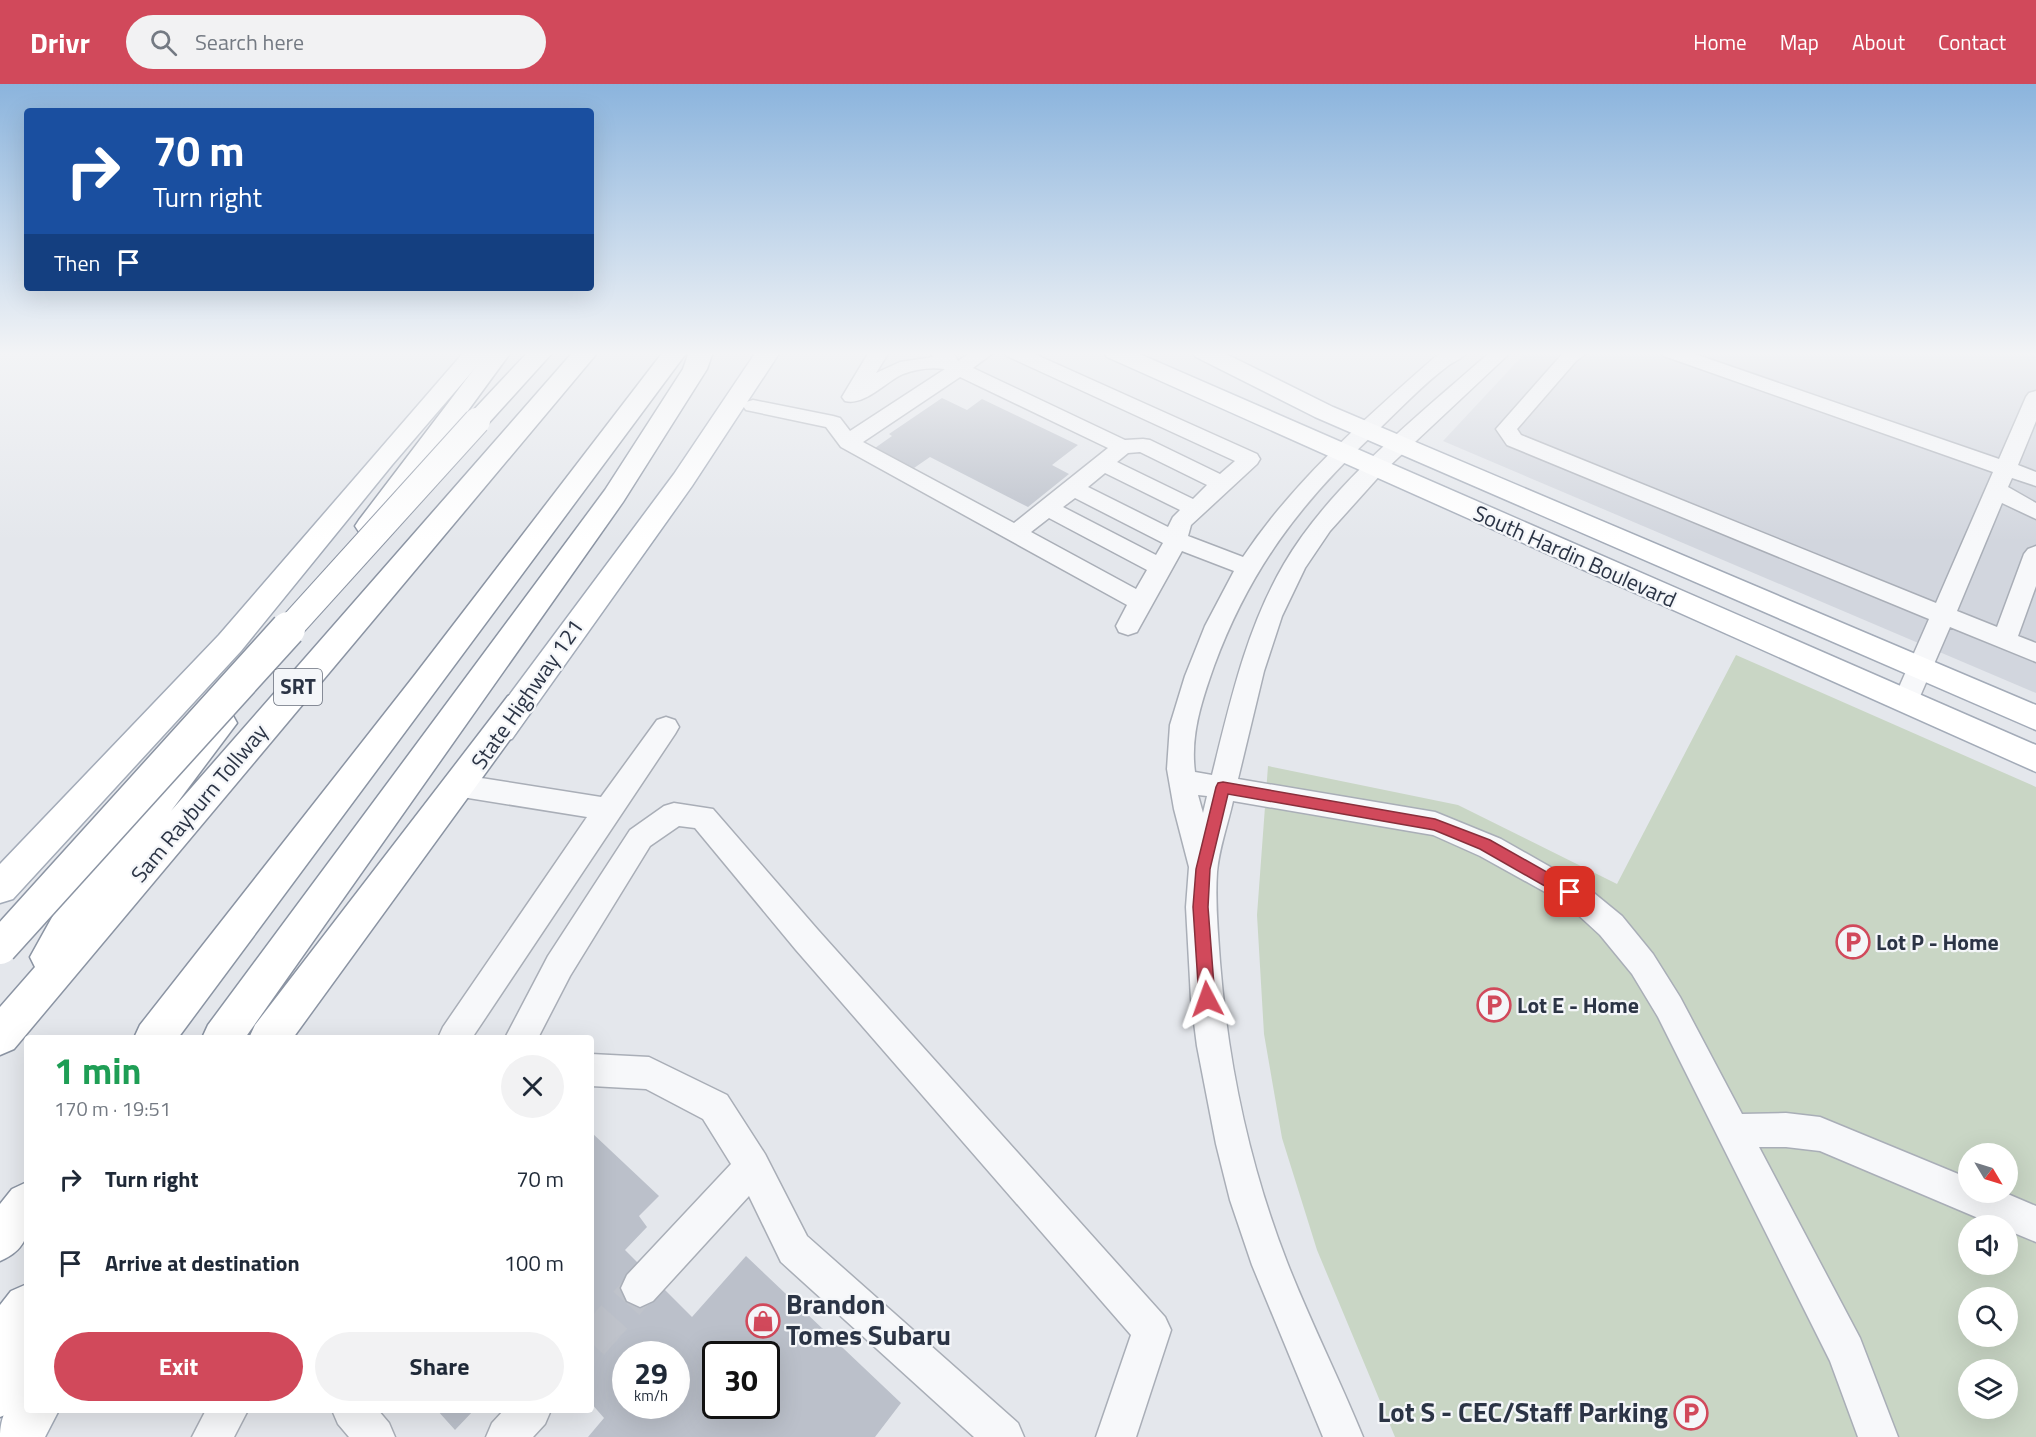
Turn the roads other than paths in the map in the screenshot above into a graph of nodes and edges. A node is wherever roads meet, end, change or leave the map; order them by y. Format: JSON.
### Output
{"nodes":[{"id":1,"x":420,"y":415,"type":"edge"},
{"id":2,"x":452,"y":415,"type":"edge"},
{"id":3,"x":482,"y":415,"type":"edge"},
{"id":4,"x":532,"y":415,"type":"edge"},
{"id":5,"x":627,"y":415,"type":"edge"},
{"id":6,"x":666,"y":415,"type":"edge"},
{"id":7,"x":726,"y":415,"type":"edge"},
{"id":8,"x":744,"y":415,"type":"edge"},
{"id":9,"x":799,"y":415,"type":"edge"},
{"id":10,"x":838,"y":415,"type":"edge"},
{"id":11,"x":881,"y":415,"type":"edge"},
{"id":12,"x":1058,"y":415,"type":"edge"},
{"id":13,"x":1153,"y":415,"type":"edge"},
{"id":14,"x":1257,"y":415,"type":"edge"},
{"id":15,"x":1332,"y":415,"type":"edge"},
{"id":16,"x":1382,"y":415,"type":"edge"},
{"id":17,"x":1432,"y":415,"type":"edge"},
{"id":18,"x":1516,"y":415,"type":"edge"},
{"id":19,"x":1853,"y":415,"type":"edge"},
{"id":20,"x":2028,"y":415,"type":"edge"},
{"id":21,"x":833,"y":422,"type":"junction"},
{"id":22,"x":1365,"y":430,"type":"junction"},
{"id":23,"x":848,"y":442,"type":"junction"},
{"id":24,"x":1400,"y":445,"type":"junction"},
{"id":25,"x":1122,"y":447,"type":"junction"},
{"id":26,"x":1340,"y":452,"type":"junction"},
{"id":27,"x":1102,"y":464,"type":"junction"},
{"id":28,"x":1376,"y":467,"type":"junction"},
{"id":29,"x":2005,"y":468,"type":"junction"},
{"id":30,"x":2036,"y":479,"type":"edge"},
{"id":31,"x":683,"y":480,"type":"junction"},
{"id":32,"x":1222,"y":484,"type":"junction"},
{"id":33,"x":1073,"y":488,"type":"junction"},
{"id":34,"x":1996,"y":490,"type":"junction"},
{"id":35,"x":1048,"y":508,"type":"junction"},
{"id":36,"x":1195,"y":509,"type":"junction"},
{"id":37,"x":2036,"y":512,"type":"edge"},
{"id":38,"x":1015,"y":533,"type":"junction"},
{"id":39,"x":1176,"y":540,"type":"junction"},
{"id":40,"x":2036,"y":554,"type":"edge"},
{"id":41,"x":1161,"y":567,"type":"junction"},
{"id":42,"x":1247,"y":567,"type":"junction"},
{"id":43,"x":1141,"y":602,"type":"junction"},
{"id":44,"x":1942,"y":615,"type":"junction"},
{"id":45,"x":1128,"y":626,"type":"dead end"},
{"id":46,"x":2004,"y":640,"type":"junction"},
{"id":47,"x":2036,"y":653,"type":"edge"},
{"id":48,"x":1920,"y":668,"type":"junction"},
{"id":49,"x":1906,"y":701,"type":"junction"},
{"id":50,"x":519,"y":704,"type":"junction"},
{"id":51,"x":2036,"y":718,"type":"edge"},
{"id":52,"x":666,"y":727,"type":"dead end"},
{"id":53,"x":2036,"y":759,"type":"edge"},
{"id":54,"x":1182,"y":781,"type":"junction"},
{"id":55,"x":462,"y":786,"type":"junction"},
{"id":56,"x":1223,"y":787,"type":"junction"},
{"id":57,"x":608,"y":809,"type":"junction"},
{"id":58,"x":1203,"y":869,"type":"junction"},
{"id":59,"x":0,"y":888,"type":"edge"},
{"id":60,"x":0,"y":946,"type":"edge"},
{"id":61,"x":5,"y":1030,"type":"edge"},
{"id":62,"x":156,"y":1035,"type":"edge"},
{"id":63,"x":224,"y":1035,"type":"edge"},
{"id":64,"x":271,"y":1035,"type":"edge"},
{"id":65,"x":292,"y":1035,"type":"edge"},
{"id":66,"x":456,"y":1035,"type":"edge"},
{"id":67,"x":523,"y":1035,"type":"edge"},
{"id":68,"x":594,"y":1070,"type":"edge"},
{"id":69,"x":1734,"y":1131,"type":"junction"},
{"id":70,"x":753,"y":1166,"type":"junction"},
{"id":71,"x":24,"y":1208,"type":"edge"},
{"id":72,"x":2036,"y":1224,"type":"edge"},
{"id":73,"x":0,"y":1239,"type":"edge"},
{"id":74,"x":640,"y":1288,"type":"tunnel mouth"},
{"id":75,"x":24,"y":1311,"type":"edge"},
{"id":76,"x":0,"y":1344,"type":"edge"},
{"id":77,"x":24,"y":1362,"type":"edge"},
{"id":78,"x":0,"y":1393,"type":"edge"},
{"id":79,"x":33,"y":1413,"type":"edge"},
{"id":80,"x":226,"y":1413,"type":"edge"},
{"id":81,"x":355,"y":1413,"type":"edge"},
{"id":82,"x":528,"y":1413,"type":"edge"},
{"id":83,"x":995,"y":1434,"type":"edge"},
{"id":84,"x":17,"y":1437,"type":"edge"},
{"id":85,"x":212,"y":1437,"type":"edge"},
{"id":86,"x":375,"y":1437,"type":"edge"},
{"id":87,"x":506,"y":1437,"type":"edge"},
{"id":88,"x":1116,"y":1437,"type":"edge"},
{"id":89,"x":1343,"y":1437,"type":"edge"},
{"id":90,"x":1878,"y":1437,"type":"edge"}],
"edges":[{"from":1,"to":59,"type":"main road"},
{"from":2,"to":61,"type":"main road"},
{"from":3,"to":60,"type":"main road","bridge":true},
{"from":4,"to":61,"type":"main road","name":"Sam Rayburn Tollway","number":"SRT"},
{"from":5,"to":62,"type":"main road"},
{"from":6,"to":63,"type":"main road"},
{"from":7,"to":31,"type":"main road","name":"State Highway 121"},
{"from":8,"to":31,"type":"main road"},
{"from":9,"to":21,"type":"street"},
{"from":10,"to":21,"type":"street"},
{"from":11,"to":23,"type":"street"},
{"from":12,"to":25,"type":"street"},
{"from":13,"to":32,"type":"street"},
{"from":14,"to":26,"type":"main road","name":"South Hardin Boulevard"},
{"from":15,"to":22,"type":"main road","name":"South Hardin Boulevard"},
{"from":16,"to":22,"type":"street"},
{"from":17,"to":24,"type":"street"},
{"from":18,"to":44,"type":"street"},
{"from":19,"to":29,"type":"street"},
{"from":20,"to":29,"type":"street"},
{"from":21,"to":23,"type":"street"},
{"from":22,"to":24,"type":"main road","name":"South Hardin Boulevard"},
{"from":22,"to":26,"type":"street"},
{"from":23,"to":38,"type":"street"},
{"from":24,"to":28,"type":"street"},
{"from":24,"to":48,"type":"main road","name":"South Hardin Boulevard"},
{"from":25,"to":27,"type":"street"},
{"from":25,"to":32,"type":"street"},
{"from":26,"to":28,"type":"main road","name":"South Hardin Boulevard"},
{"from":26,"to":42,"type":"street"},
{"from":27,"to":33,"type":"street"},
{"from":27,"to":36,"type":"street"},
{"from":28,"to":49,"type":"main road","name":"South Hardin Boulevard"},
{"from":28,"to":56,"type":"street"},
{"from":29,"to":30,"type":"street"},
{"from":29,"to":34,"type":"street"},
{"from":31,"to":50,"type":"main road","name":"State Highway 121"},
{"from":32,"to":36,"type":"street"},
{"from":33,"to":35,"type":"street"},
{"from":33,"to":39,"type":"street"},
{"from":34,"to":37,"type":"street"},
{"from":34,"to":44,"type":"street"},
{"from":35,"to":38,"type":"street"},
{"from":35,"to":41,"type":"street"},
{"from":36,"to":39,"type":"street"},
{"from":38,"to":43,"type":"street"},
{"from":39,"to":41,"type":"street"},
{"from":39,"to":42,"type":"street"},
{"from":40,"to":46,"type":"street"},
{"from":41,"to":43,"type":"street"},
{"from":42,"to":54,"type":"street"},
{"from":43,"to":45,"type":"street"},
{"from":44,"to":46,"type":"street"},
{"from":44,"to":48,"type":"street"},
{"from":46,"to":47,"type":"street"},
{"from":48,"to":49,"type":"street"},
{"from":48,"to":51,"type":"main road","name":"South Hardin Boulevard"},
{"from":49,"to":53,"type":"main road","name":"South Hardin Boulevard"},
{"from":50,"to":55,"type":"main road","name":"State Highway 121"},
{"from":50,"to":64,"type":"main road"},
{"from":52,"to":57,"type":"street"},
{"from":54,"to":56,"type":"street"},
{"from":54,"to":58,"type":"street"},
{"from":55,"to":57,"type":"street"},
{"from":55,"to":65,"type":"main road","name":"State Highway 121"},
{"from":56,"to":58,"type":"street"},
{"from":56,"to":69,"type":"street"},
{"from":57,"to":66,"type":"street"},
{"from":58,"to":89,"type":"street"},
{"from":67,"to":88,"type":"street"},
{"from":68,"to":70,"type":"street"},
{"from":69,"to":72,"type":"street"},
{"from":69,"to":90,"type":"street"},
{"from":70,"to":74,"type":"street"},
{"from":70,"to":83,"type":"street"},
{"from":71,"to":73,"type":"main road"},
{"from":75,"to":76,"type":"main road"},
{"from":77,"to":78,"type":"main road"},
{"from":79,"to":84,"type":"main road"},
{"from":80,"to":85,"type":"street"},
{"from":81,"to":86,"type":"street"},
{"from":82,"to":87,"type":"street"}]}
